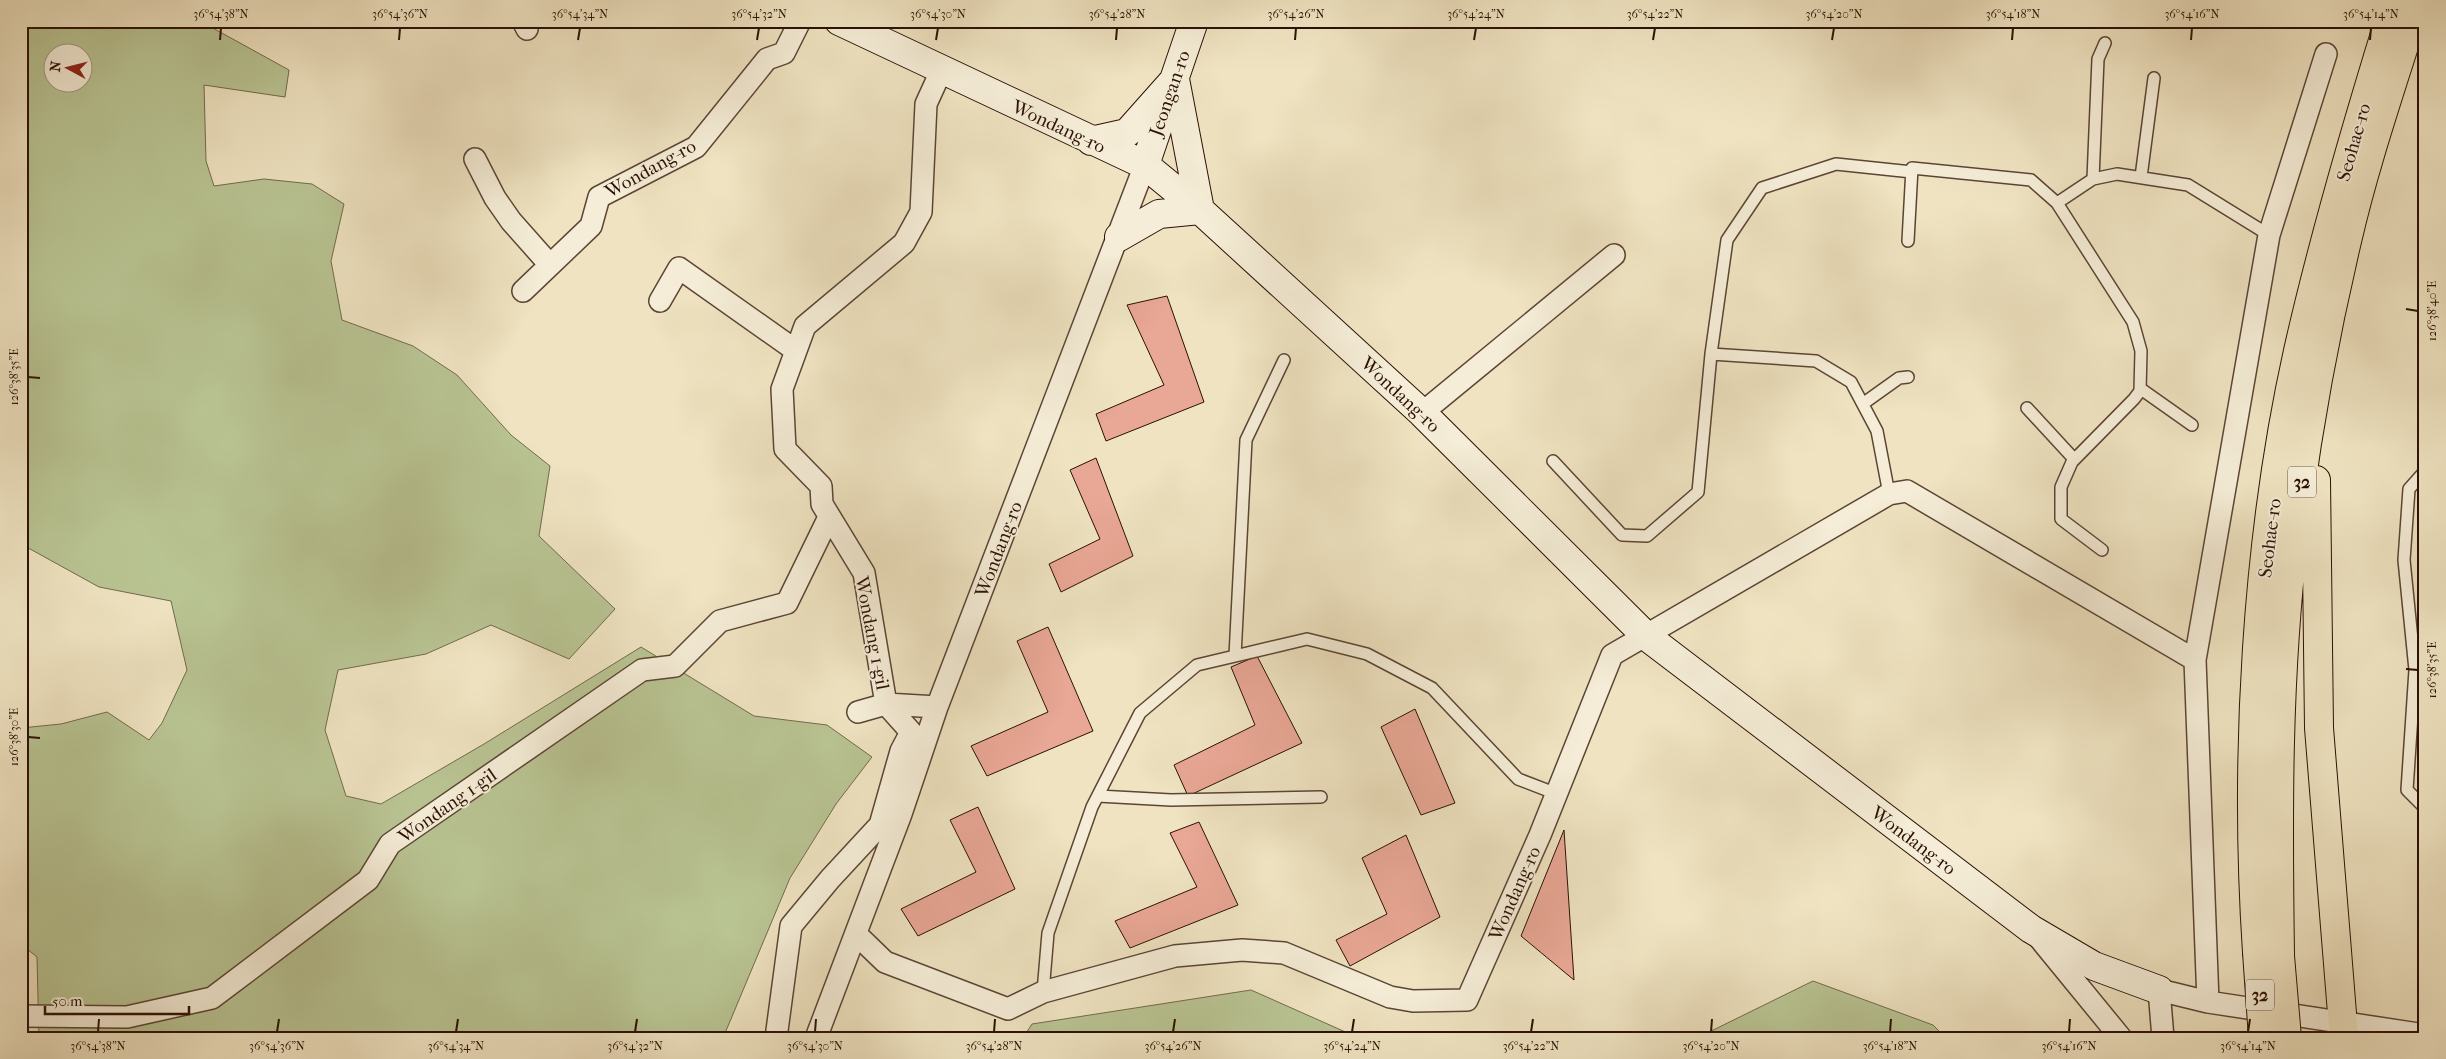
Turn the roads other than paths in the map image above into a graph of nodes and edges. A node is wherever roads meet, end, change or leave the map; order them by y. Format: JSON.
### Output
{"nodes":[{"id":1,"x":800,"y":21,"type":"edge"},
{"id":2,"x":839,"y":21,"type":"edge"},
{"id":3,"x":1194,"y":21,"type":"edge"},
{"id":4,"x":2374,"y":21,"type":"edge"},
{"id":5,"x":2389,"y":21,"type":"edge"},
{"id":6,"x":2412,"y":21,"type":"edge"},
{"id":7,"x":2421,"y":21,"type":"edge"},
{"id":8,"x":2105,"y":43,"type":"dead end"},
{"id":9,"x":2326,"y":54,"type":"dead end"},
{"id":10,"x":942,"y":69,"type":"junction"},
{"id":11,"x":2154,"y":78,"type":"dead end"},
{"id":12,"x":1175,"y":79,"type":"junction"},
{"id":13,"x":2384,"y":113,"type":"junction"},
{"id":14,"x":1091,"y":141,"type":"junction"},
{"id":15,"x":2350,"y":150,"type":"junction"},
{"id":16,"x":474,"y":159,"type":"dead end"},
{"id":17,"x":1145,"y":165,"type":"junction"},
{"id":18,"x":1912,"y":172,"type":"junction"},
{"id":19,"x":2141,"y":177,"type":"junction"},
{"id":20,"x":2093,"y":179,"type":"junction"},
{"id":21,"x":2057,"y":203,"type":"junction"},
{"id":22,"x":1200,"y":210,"type":"junction"},
{"id":23,"x":2269,"y":236,"type":"junction"},
{"id":24,"x":1119,"y":237,"type":"junction"},
{"id":25,"x":1908,"y":241,"type":"dead end"},
{"id":26,"x":1614,"y":255,"type":"dead end"},
{"id":27,"x":550,"y":265,"type":"junction"},
{"id":28,"x":524,"y":291,"type":"dead end"},
{"id":29,"x":660,"y":300,"type":"dead end"},
{"id":30,"x":2326,"y":340,"type":"junction"},
{"id":31,"x":795,"y":350,"type":"junction"},
{"id":32,"x":1711,"y":354,"type":"junction"},
{"id":33,"x":1284,"y":360,"type":"dead end"},
{"id":34,"x":1908,"y":377,"type":"dead end"},
{"id":35,"x":2140,"y":391,"type":"junction"},
{"id":36,"x":1864,"y":403,"type":"junction"},
{"id":37,"x":2027,"y":408,"type":"dead end"},
{"id":38,"x":1422,"y":413,"type":"junction"},
{"id":39,"x":2192,"y":425,"type":"dead end"},
{"id":40,"x":1554,"y":460,"type":"dead end"},
{"id":41,"x":2072,"y":462,"type":"junction"},
{"id":42,"x":2425,"y":471,"type":"edge"},
{"id":43,"x":1889,"y":494,"type":"junction"},
{"id":44,"x":829,"y":517,"type":"junction"},
{"id":45,"x":2102,"y":550,"type":"dead end"},
{"id":46,"x":1646,"y":636,"type":"junction"},
{"id":47,"x":1235,"y":656,"type":"junction"},
{"id":48,"x":2195,"y":660,"type":"junction"},
{"id":49,"x":886,"y":704,"type":"junction"},
{"id":50,"x":937,"y":707,"type":"junction"},
{"id":51,"x":858,"y":712,"type":"dead end"},
{"id":52,"x":1557,"y":794,"type":"junction"},
{"id":53,"x":1098,"y":796,"type":"junction"},
{"id":54,"x":1321,"y":797,"type":"dead end"},
{"id":55,"x":2425,"y":808,"type":"edge"},
{"id":56,"x":2031,"y":929,"type":"junction"},
{"id":57,"x":856,"y":934,"type":"junction"},
{"id":58,"x":2269,"y":954,"type":"junction"},
{"id":59,"x":2159,"y":990,"type":"junction"},
{"id":60,"x":1043,"y":992,"type":"junction"},
{"id":61,"x":2208,"y":1002,"type":"junction"},
{"id":62,"x":21,"y":1016,"type":"edge"},
{"id":63,"x":2343,"y":1031,"type":"edge"},
{"id":64,"x":2425,"y":1035,"type":"edge"},
{"id":65,"x":776,"y":1038,"type":"edge"},
{"id":66,"x":816,"y":1038,"type":"edge"},
{"id":67,"x":2121,"y":1038,"type":"edge"},
{"id":68,"x":2163,"y":1038,"type":"edge"},
{"id":69,"x":2263,"y":1038,"type":"edge"},
{"id":70,"x":2286,"y":1038,"type":"edge"}],
"edges":[{"from":1,"to":27,"type":"street","name":"Wondang-ro"},
{"from":2,"to":10,"type":"street","name":"Wondang-ro"},
{"from":3,"to":12,"type":"street","name":"Jeongan-ro"},
{"from":4,"to":15,"type":"main road"},
{"from":5,"to":15,"type":"main road","name":"Seohae-ro","number":"32"},
{"from":6,"to":13,"type":"main road","name":"Seohae-ro","number":"32"},
{"from":7,"to":13,"type":"main road"},
{"from":8,"to":20,"type":"lane"},
{"from":9,"to":23,"type":"street"},
{"from":10,"to":14,"type":"street","name":"Wondang-ro"},
{"from":10,"to":31,"type":"street","name":"Wondang 1-gil"},
{"from":11,"to":19,"type":"lane"},
{"from":12,"to":14,"type":"street"},
{"from":12,"to":17,"type":"street","name":"Jeongan-ro"},
{"from":12,"to":22,"type":"street"},
{"from":13,"to":30,"type":"main road","name":"Seohae-ro","number":"32"},
{"from":14,"to":17,"type":"street","name":"Wondang-ro"},
{"from":15,"to":58,"type":"main road","name":"Seohae-ro","number":"32"},
{"from":16,"to":27,"type":"street"},
{"from":17,"to":22,"type":"street","name":"Wondang-ro"},
{"from":17,"to":24,"type":"street","name":"Wondang-ro"},
{"from":18,"to":21,"type":"lane"},
{"from":18,"to":25,"type":"lane"},
{"from":18,"to":32,"type":"lane"},
{"from":19,"to":20,"type":"lane"},
{"from":19,"to":23,"type":"lane"},
{"from":20,"to":21,"type":"lane"},
{"from":21,"to":35,"type":"lane"},
{"from":22,"to":24,"type":"street"},
{"from":22,"to":38,"type":"street","name":"Wondang-ro"},
{"from":23,"to":48,"type":"street"},
{"from":24,"to":50,"type":"street","name":"Wondang-ro"},
{"from":26,"to":38,"type":"street"},
{"from":27,"to":28,"type":"street","name":"Wondang-ro"},
{"from":29,"to":31,"type":"street"},
{"from":30,"to":58,"type":"main road","name":"Seohae-ro","number":"32"},
{"from":30,"to":63,"type":"main road"},
{"from":31,"to":44,"type":"street","name":"Wondang 1-gil"},
{"from":32,"to":36,"type":"lane"},
{"from":32,"to":40,"type":"lane"},
{"from":33,"to":47,"type":"lane"},
{"from":34,"to":36,"type":"lane"},
{"from":35,"to":39,"type":"lane"},
{"from":35,"to":41,"type":"lane"},
{"from":36,"to":43,"type":"lane"},
{"from":37,"to":41,"type":"lane"},
{"from":38,"to":46,"type":"street","name":"Wondang-ro"},
{"from":41,"to":45,"type":"lane"},
{"from":42,"to":55,"type":"lane"},
{"from":43,"to":46,"type":"street","name":"Wondang-ro"},
{"from":43,"to":48,"type":"street"},
{"from":44,"to":49,"type":"street","name":"Wondang 1-gil"},
{"from":44,"to":62,"type":"street","name":"Wondang 1-gil"},
{"from":46,"to":52,"type":"street","name":"Wondang-ro"},
{"from":46,"to":56,"type":"street","name":"Wondang-ro"},
{"from":47,"to":52,"type":"lane"},
{"from":47,"to":53,"type":"lane"},
{"from":48,"to":61,"type":"street"},
{"from":49,"to":50,"type":"street"},
{"from":49,"to":51,"type":"street"},
{"from":49,"to":65,"type":"street","name":"Wondang 1-gil"},
{"from":50,"to":57,"type":"street","name":"Wondang-ro"},
{"from":52,"to":60,"type":"street","name":"Wondang-ro"},
{"from":53,"to":54,"type":"lane"},
{"from":53,"to":60,"type":"lane"},
{"from":56,"to":59,"type":"street","name":"Wondang-ro"},
{"from":56,"to":67,"type":"street"},
{"from":57,"to":60,"type":"street"},
{"from":57,"to":66,"type":"street","name":"Wondang-ro"},
{"from":58,"to":69,"type":"main road","name":"Seohae-ro","number":"32","bridge":true},
{"from":58,"to":70,"type":"main road","name":"Seohae-ro","number":"32","bridge":true},
{"from":59,"to":61,"type":"street"},
{"from":59,"to":68,"type":"street"},
{"from":61,"to":63,"type":"street"},
{"from":63,"to":64,"type":"street"}]}
